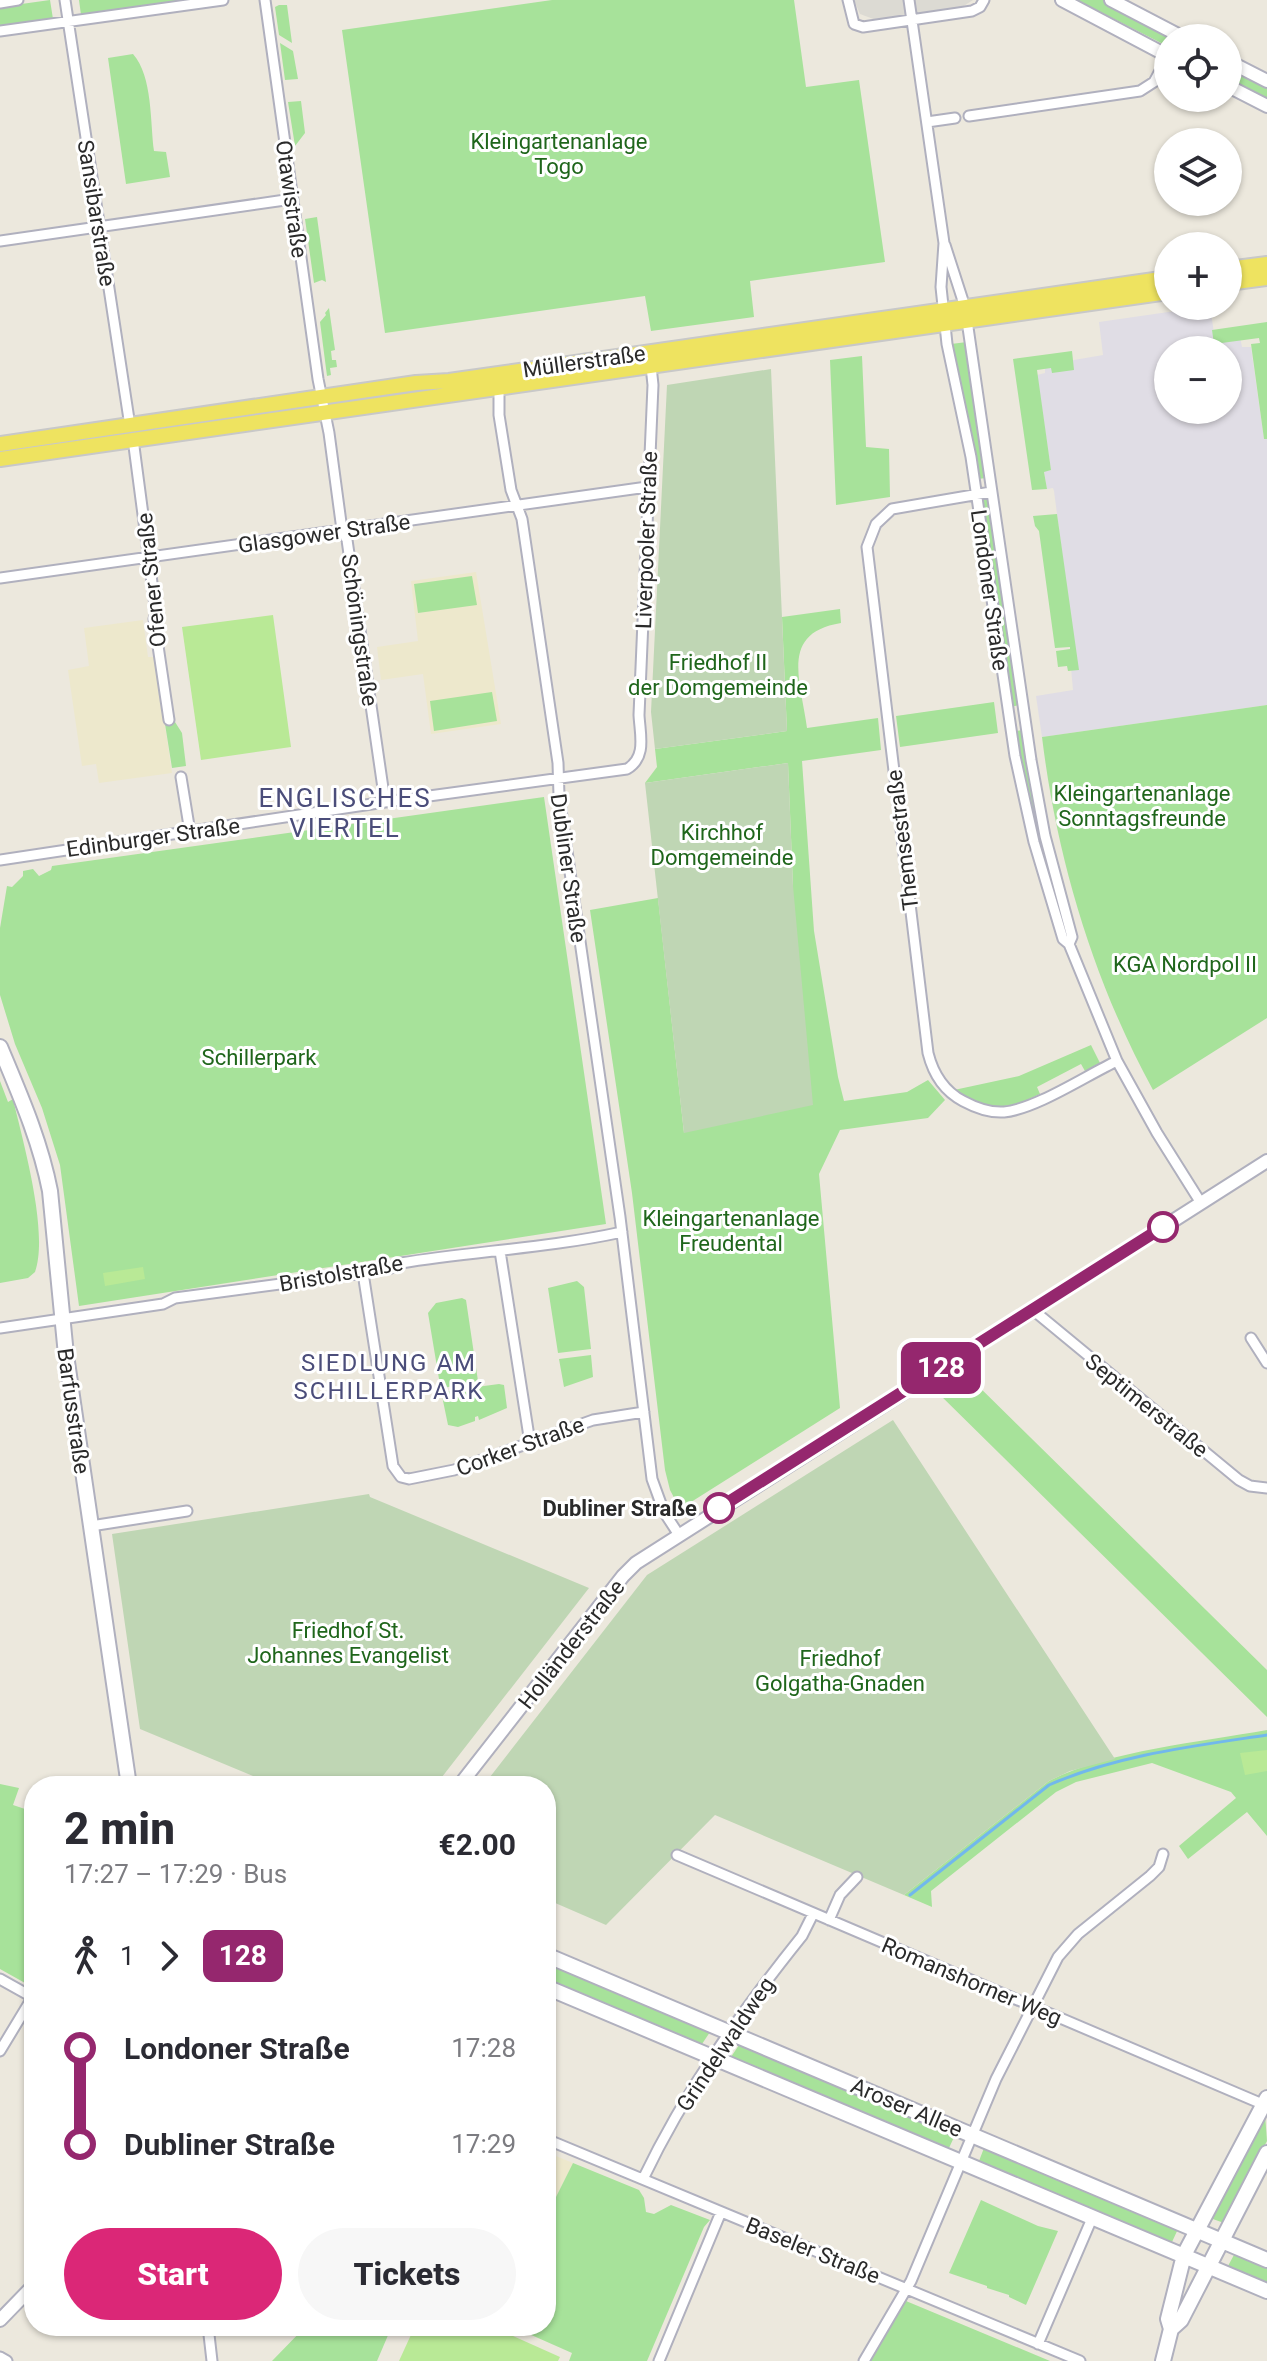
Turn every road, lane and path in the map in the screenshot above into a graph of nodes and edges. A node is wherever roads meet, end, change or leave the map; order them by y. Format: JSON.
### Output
{"nodes":[{"id":1,"x":18,"y":0,"type":"edge"},
{"id":2,"x":65,"y":0,"type":"edge"},
{"id":3,"x":223,"y":0,"type":"edge"},
{"id":4,"x":265,"y":0,"type":"edge"},
{"id":5,"x":848,"y":0,"type":"edge"},
{"id":6,"x":909,"y":0,"type":"edge"},
{"id":7,"x":984,"y":0,"type":"edge"},
{"id":8,"x":1062,"y":0,"type":"edge"},
{"id":9,"x":1111,"y":0,"type":"edge"},
{"id":10,"x":0,"y":3,"type":"edge"},
{"id":11,"x":912,"y":20,"type":"junction"},
{"id":12,"x":68,"y":22,"type":"junction"},
{"id":13,"x":1156,"y":24,"type":"edge"},
{"id":14,"x":0,"y":31,"type":"edge"},
{"id":15,"x":1154,"y":49,"type":"edge"},
{"id":16,"x":1242,"y":68,"type":"edge"},
{"id":17,"x":1267,"y":81,"type":"edge"},
{"id":18,"x":1154,"y":82,"type":"edge"},
{"id":19,"x":1242,"y":93,"type":"edge"},
{"id":20,"x":1267,"y":106,"type":"edge"},
{"id":21,"x":969,"y":116,"type":"dead end"},
{"id":22,"x":955,"y":118,"type":"dead end"},
{"id":23,"x":927,"y":122,"type":"junction"},
{"id":24,"x":292,"y":199,"type":"junction"},
{"id":25,"x":98,"y":226,"type":"junction"},
{"id":26,"x":0,"y":241,"type":"edge"},
{"id":27,"x":944,"y":243,"type":"junction"},
{"id":28,"x":1267,"y":264,"type":"edge"},
{"id":29,"x":1242,"y":267,"type":"edge"},
{"id":30,"x":1267,"y":278,"type":"edge"},
{"id":31,"x":1154,"y":280,"type":"edge"},
{"id":32,"x":1242,"y":281,"type":"edge"},
{"id":33,"x":1154,"y":294,"type":"edge"},
{"id":34,"x":966,"y":314,"type":"junction"},
{"id":35,"x":943,"y":317,"type":"junction"},
{"id":36,"x":651,"y":366,"type":"junction"},
{"id":37,"x":499,"y":387,"type":"junction"},
{"id":38,"x":323,"y":405,"type":"junction"},
{"id":39,"x":132,"y":433,"type":"junction"},
{"id":40,"x":0,"y":444,"type":"edge"},
{"id":41,"x":0,"y":459,"type":"edge"},
{"id":42,"x":647,"y":487,"type":"junction"},
{"id":43,"x":991,"y":492,"type":"junction"},
{"id":44,"x":976,"y":494,"type":"junction"},
{"id":45,"x":516,"y":504,"type":"junction"},
{"id":46,"x":342,"y":530,"type":"junction"},
{"id":47,"x":150,"y":557,"type":"junction"},
{"id":48,"x":0,"y":578,"type":"edge"},
{"id":49,"x":169,"y":720,"type":"dead end"},
{"id":50,"x":637,"y":762,"type":"joint"},
{"id":51,"x":181,"y":777,"type":"dead end"},
{"id":52,"x":557,"y":780,"type":"junction"},
{"id":53,"x":385,"y":802,"type":"junction"},
{"id":54,"x":190,"y":832,"type":"junction"},
{"id":55,"x":0,"y":860,"type":"edge"},
{"id":56,"x":1069,"y":944,"type":"junction"},
{"id":57,"x":0,"y":1047,"type":"edge"},
{"id":58,"x":1117,"y":1061,"type":"junction"},
{"id":59,"x":1267,"y":1161,"type":"edge"},
{"id":60,"x":1201,"y":1203,"type":"junction"},
{"id":61,"x":622,"y":1232,"type":"junction"},
{"id":62,"x":500,"y":1251,"type":"junction"},
{"id":63,"x":363,"y":1273,"type":"junction"},
{"id":64,"x":1033,"y":1310,"type":"junction"},
{"id":65,"x":62,"y":1319,"type":"junction"},
{"id":66,"x":0,"y":1328,"type":"edge"},
{"id":67,"x":1251,"y":1338,"type":"dead end"},
{"id":68,"x":1267,"y":1363,"type":"edge"},
{"id":69,"x":644,"y":1412,"type":"junction"},
{"id":70,"x":530,"y":1443,"type":"junction"},
{"id":71,"x":1267,"y":1488,"type":"edge"},
{"id":72,"x":187,"y":1511,"type":"dead end"},
{"id":73,"x":91,"y":1526,"type":"junction"},
{"id":74,"x":679,"y":1535,"type":"junction"},
{"id":75,"x":131,"y":1776,"type":"edge"},
{"id":76,"x":467,"y":1776,"type":"edge"},
{"id":77,"x":1163,"y":1854,"type":"dead end"},
{"id":78,"x":677,"y":1855,"type":"dead end"},
{"id":79,"x":857,"y":1877,"type":"dead end"},
{"id":80,"x":813,"y":1914,"type":"junction"},
{"id":81,"x":829,"y":1920,"type":"junction"},
{"id":82,"x":556,"y":1959,"type":"edge"},
{"id":83,"x":0,"y":1979,"type":"edge"},
{"id":84,"x":556,"y":1991,"type":"edge"},
{"id":85,"x":24,"y":1993,"type":"edge"},
{"id":86,"x":1032,"y":2006,"type":"junction"},
{"id":87,"x":24,"y":2012,"type":"edge"},
{"id":88,"x":728,"y":2032,"type":"junction"},
{"id":89,"x":0,"y":2051,"type":"edge"},
{"id":90,"x":711,"y":2058,"type":"junction"},
{"id":91,"x":1266,"y":2103,"type":"edge"},
{"id":92,"x":972,"y":2135,"type":"junction"},
{"id":93,"x":556,"y":2143,"type":"edge"},
{"id":94,"x":1267,"y":2153,"type":"edge"},
{"id":95,"x":961,"y":2161,"type":"junction"},
{"id":96,"x":643,"y":2179,"type":"junction"},
{"id":97,"x":721,"y":2212,"type":"junction"},
{"id":98,"x":1093,"y":2216,"type":"junction"},
{"id":99,"x":1197,"y":2230,"type":"junction"},
{"id":100,"x":1222,"y":2241,"type":"junction"},
{"id":101,"x":1184,"y":2255,"type":"junction"},
{"id":102,"x":1267,"y":2260,"type":"edge"},
{"id":103,"x":1210,"y":2266,"type":"junction"},
{"id":104,"x":906,"y":2289,"type":"junction"},
{"id":105,"x":1267,"y":2291,"type":"edge"},
{"id":106,"x":24,"y":2295,"type":"edge"},
{"id":107,"x":0,"y":2320,"type":"edge"},
{"id":108,"x":1171,"y":2329,"type":"junction"},
{"id":109,"x":209,"y":2336,"type":"edge"},
{"id":110,"x":1038,"y":2344,"type":"junction"},
{"id":111,"x":0,"y":2357,"type":"edge"},
{"id":112,"x":7,"y":2361,"type":"edge"},
{"id":113,"x":212,"y":2361,"type":"edge"},
{"id":114,"x":659,"y":2361,"type":"edge"},
{"id":115,"x":864,"y":2361,"type":"edge"},
{"id":116,"x":1080,"y":2361,"type":"edge"},
{"id":117,"x":1163,"y":2361,"type":"edge"}],
"edges":[{"from":1,"to":10,"type":"street"},
{"from":2,"to":12,"type":"street","name":"Sansibarstraße"},
{"from":3,"to":12,"type":"street"},
{"from":4,"to":24,"type":"street","name":"Otawistraße"},
{"from":5,"to":11,"type":"street"},
{"from":6,"to":11,"type":"street"},
{"from":7,"to":11,"type":"street"},
{"from":8,"to":15,"type":"street"},
{"from":9,"to":13,"type":"street"},
{"from":11,"to":23,"type":"street"},
{"from":12,"to":14,"type":"street"},
{"from":12,"to":25,"type":"street","name":"Sansibarstraße"},
{"from":16,"to":17,"type":"street"},
{"from":18,"to":21,"type":"street"},
{"from":19,"to":20,"type":"street"},
{"from":22,"to":23,"type":"street"},
{"from":23,"to":27,"type":"street"},
{"from":24,"to":25,"type":"street"},
{"from":24,"to":38,"type":"street","name":"Otawistraße"},
{"from":25,"to":26,"type":"street"},
{"from":25,"to":39,"type":"street","name":"Sansibarstraße"},
{"from":27,"to":34,"type":"street","name":"Londoner Straße"},
{"from":27,"to":35,"type":"street","name":"Londoner Straße"},
{"from":28,"to":29,"type":"main road"},
{"from":30,"to":32,"type":"main road"},
{"from":31,"to":34,"type":"main road","name":"Müllerstraße"},
{"from":33,"to":34,"type":"main road","name":"Müllerstraße"},
{"from":34,"to":35,"type":"main road","name":"Müllerstraße"},
{"from":34,"to":43,"type":"street","name":"Londoner Straße"},
{"from":35,"to":36,"type":"main road","name":"Müllerstraße"},
{"from":35,"to":38,"type":"main road","name":"Müllerstraße"},
{"from":35,"to":44,"type":"street","name":"Londoner Straße"},
{"from":36,"to":37,"type":"main road","name":"Müllerstraße"},
{"from":36,"to":42,"type":"street","name":"Liverpooler Straße"},
{"from":37,"to":38,"type":"main road","name":"Müllerstraße"},
{"from":37,"to":45,"type":"street","name":"Dubliner Straße"},
{"from":38,"to":39,"type":"main road","name":"Müllerstraße"},
{"from":38,"to":46,"type":"street","name":"Schöningstraße"},
{"from":39,"to":40,"type":"main road","name":"Müllerstraße"},
{"from":39,"to":41,"type":"main road","name":"Müllerstraße"},
{"from":39,"to":47,"type":"street","name":"Ofener Straße"},
{"from":42,"to":45,"type":"street","name":"Glasgower Straße"},
{"from":42,"to":50,"type":"street","name":"Liverpooler Straße"},
{"from":43,"to":44,"type":"street","name":"Themsestraße"},
{"from":43,"to":56,"type":"street","name":"Londoner Straße"},
{"from":44,"to":56,"type":"street","name":"Londoner Straße"},
{"from":44,"to":58,"type":"street","name":"Themsestraße"},
{"from":45,"to":46,"type":"street","name":"Glasgower Straße"},
{"from":45,"to":52,"type":"street","name":"Dubliner Straße"},
{"from":46,"to":47,"type":"street","name":"Glasgower Straße"},
{"from":46,"to":53,"type":"street","name":"Schöningstraße"},
{"from":47,"to":48,"type":"street","name":"Glasgower Straße"},
{"from":47,"to":49,"type":"street","name":"Ofener Straße"},
{"from":50,"to":52,"type":"street","name":"Edinburger Straße"},
{"from":51,"to":54,"type":"street"},
{"from":52,"to":53,"type":"street","name":"Edinburger Straße"},
{"from":52,"to":61,"type":"street","name":"Dubliner Straße"},
{"from":53,"to":54,"type":"street","name":"Edinburger Straße"},
{"from":54,"to":55,"type":"street","name":"Edinburger Straße"},
{"from":56,"to":58,"type":"street","name":"Londoner Straße"},
{"from":57,"to":65,"type":"main road","name":"Barfusstraße"},
{"from":58,"to":60,"type":"street","name":"Londoner Straße"},
{"from":59,"to":60,"type":"street","name":"Holländerstraße"},
{"from":60,"to":64,"type":"street","name":"Holländerstraße"},
{"from":61,"to":62,"type":"street","name":"Bristolstraße"},
{"from":61,"to":69,"type":"street","name":"Dubliner Straße"},
{"from":62,"to":63,"type":"street","name":"Bristolstraße"},
{"from":62,"to":70,"type":"street"},
{"from":63,"to":65,"type":"street","name":"Bristolstraße"},
{"from":63,"to":70,"type":"street","name":"Corker Straße"},
{"from":64,"to":71,"type":"street","name":"Septimerstraße"},
{"from":64,"to":74,"type":"street","name":"Holländerstraße"},
{"from":65,"to":66,"type":"street","name":"Bristolstraße"},
{"from":65,"to":73,"type":"main road","name":"Barfusstraße"},
{"from":67,"to":68,"type":"street"},
{"from":69,"to":70,"type":"street","name":"Corker Straße"},
{"from":69,"to":74,"type":"street","name":"Dubliner Straße"},
{"from":72,"to":73,"type":"street"},
{"from":73,"to":75,"type":"main road","name":"Barfusstraße"},
{"from":74,"to":76,"type":"street","name":"Holländerstraße"},
{"from":77,"to":86,"type":"street"},
{"from":78,"to":80,"type":"street","name":"Romanshorner Weg"},
{"from":79,"to":81,"type":"street"},
{"from":80,"to":81,"type":"street","name":"Romanshorner Weg"},
{"from":80,"to":88,"type":"street","name":"Grindelwaldweg"},
{"from":81,"to":86,"type":"street","name":"Romanshorner Weg"},
{"from":82,"to":88,"type":"main road","name":"Aroser Allee"},
{"from":83,"to":85,"type":"street"},
{"from":84,"to":90,"type":"main road","name":"Aroser Allee"},
{"from":86,"to":91,"type":"street","name":"Romanshorner Weg"},
{"from":86,"to":92,"type":"street"},
{"from":87,"to":89,"type":"street"},
{"from":88,"to":90,"type":"street","name":"Grindelwaldweg"},
{"from":88,"to":92,"type":"main road","name":"Aroser Allee"},
{"from":90,"to":95,"type":"main road","name":"Aroser Allee"},
{"from":90,"to":96,"type":"street","name":"Grindelwaldweg"},
{"from":91,"to":99,"type":"main road"},
{"from":92,"to":95,"type":"street"},
{"from":92,"to":99,"type":"main road","name":"Aroser Allee"},
{"from":93,"to":96,"type":"street","name":"Baseler Straße"},
{"from":94,"to":100,"type":"main road"},
{"from":95,"to":98,"type":"main road","name":"Aroser Allee"},
{"from":95,"to":104,"type":"street"},
{"from":96,"to":97,"type":"street","name":"Baseler Straße"},
{"from":97,"to":104,"type":"street","name":"Baseler Straße"},
{"from":97,"to":114,"type":"street"},
{"from":98,"to":101,"type":"main road","name":"Aroser Allee"},
{"from":98,"to":110,"type":"street"},
{"from":99,"to":100,"type":"main road","name":"Aroser Allee"},
{"from":99,"to":101,"type":"main road"},
{"from":100,"to":102,"type":"main road","name":"Aroser Allee"},
{"from":100,"to":103,"type":"main road"},
{"from":101,"to":103,"type":"main road","name":"Aroser Allee"},
{"from":101,"to":108,"type":"main road"},
{"from":103,"to":105,"type":"main road","name":"Aroser Allee"},
{"from":103,"to":108,"type":"main road"},
{"from":104,"to":110,"type":"street","name":"Baseler Straße"},
{"from":104,"to":115,"type":"street"},
{"from":106,"to":107,"type":"street"},
{"from":108,"to":117,"type":"main road"},
{"from":109,"to":113,"type":"street"},
{"from":110,"to":116,"type":"street","name":"Baseler Straße"},
{"from":111,"to":112,"type":"street"}]}
